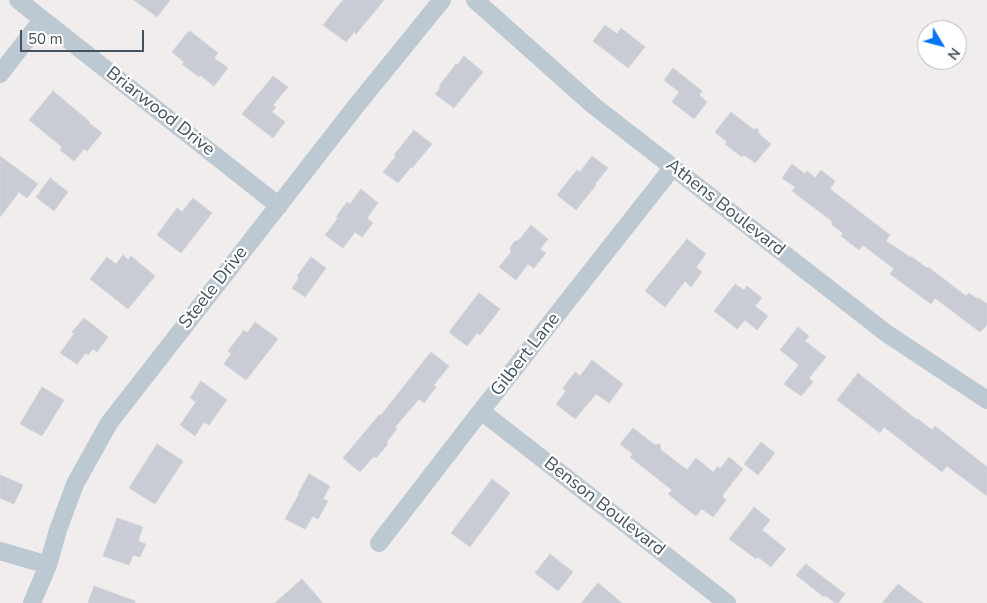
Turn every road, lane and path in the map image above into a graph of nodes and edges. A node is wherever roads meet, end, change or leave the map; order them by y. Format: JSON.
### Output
{"nodes":[{"id":1,"x":18,"y":0,"type":"edge"},
{"id":2,"x":442,"y":0,"type":"edge"},
{"id":3,"x":475,"y":0,"type":"edge"},
{"id":4,"x":42,"y":20,"type":"junction"},
{"id":5,"x":0,"y":74,"type":"edge"},
{"id":6,"x":673,"y":167,"type":"junction"},
{"id":7,"x":279,"y":206,"type":"junction"},
{"id":8,"x":987,"y":400,"type":"edge"},
{"id":9,"x":482,"y":411,"type":"junction"},
{"id":10,"x":379,"y":543,"type":"dead end"},
{"id":11,"x":0,"y":551,"type":"edge"},
{"id":12,"x":48,"y":565,"type":"junction"},
{"id":13,"x":32,"y":603,"type":"edge"},
{"id":14,"x":727,"y":603,"type":"edge"}],
"edges":[{"from":1,"to":4,"type":"street","name":"Briarwood Drive"},
{"from":2,"to":7,"type":"street","name":"Steele Drive"},
{"from":3,"to":6,"type":"street","name":"Athens Boulevard"},
{"from":4,"to":5,"type":"street"},
{"from":4,"to":7,"type":"street","name":"Briarwood Drive"},
{"from":6,"to":8,"type":"street","name":"Athens Boulevard"},
{"from":6,"to":9,"type":"street","name":"Gilbert Lane"},
{"from":7,"to":12,"type":"street","name":"Steele Drive"},
{"from":9,"to":10,"type":"street","name":"Gilbert Lane"},
{"from":9,"to":14,"type":"street","name":"Benson Boulevard"},
{"from":11,"to":12,"type":"street"},
{"from":12,"to":13,"type":"street","name":"Steele Drive"}]}
